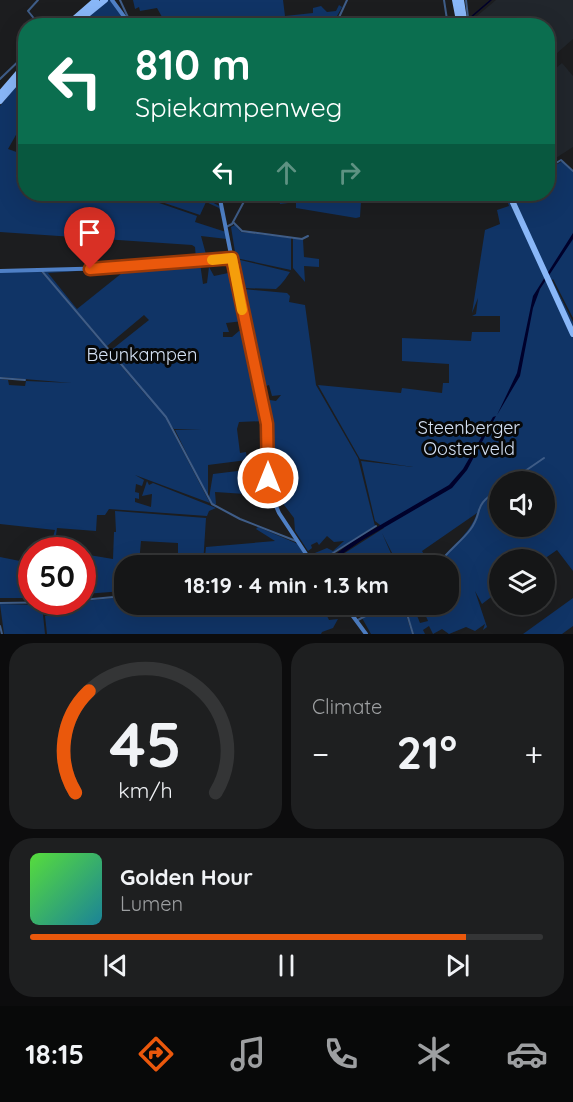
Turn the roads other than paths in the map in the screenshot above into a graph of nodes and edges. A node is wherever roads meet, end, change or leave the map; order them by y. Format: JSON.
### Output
{"nodes":[{"id":1,"x":38,"y":0,"type":"edge"},
{"id":2,"x":96,"y":0,"type":"edge"},
{"id":3,"x":105,"y":0,"type":"edge"},
{"id":4,"x":112,"y":0,"type":"edge"},
{"id":5,"x":120,"y":0,"type":"edge"},
{"id":6,"x":347,"y":0,"type":"edge"},
{"id":7,"x":444,"y":0,"type":"edge"},
{"id":8,"x":455,"y":0,"type":"edge"},
{"id":9,"x":461,"y":0,"type":"edge"},
{"id":10,"x":466,"y":0,"type":"edge"},
{"id":11,"x":34,"y":18,"type":"edge"},
{"id":12,"x":75,"y":18,"type":"edge"},
{"id":13,"x":83,"y":18,"type":"edge"},
{"id":14,"x":125,"y":18,"type":"edge"},
{"id":15,"x":128,"y":18,"type":"edge"},
{"id":16,"x":338,"y":18,"type":"edge"},
{"id":17,"x":447,"y":18,"type":"edge"},
{"id":18,"x":462,"y":18,"type":"edge"},
{"id":19,"x":464,"y":18,"type":"edge"},
{"id":20,"x":465,"y":18,"type":"edge"},
{"id":21,"x":18,"y":62,"type":"edge"},
{"id":22,"x":18,"y":73,"type":"edge"},
{"id":23,"x":0,"y":79,"type":"edge"},
{"id":24,"x":18,"y":80,"type":"edge"},
{"id":25,"x":0,"y":94,"type":"edge"},
{"id":26,"x":0,"y":101,"type":"edge"},
{"id":27,"x":555,"y":163,"type":"edge"},
{"id":28,"x":573,"y":171,"type":"edge"},
{"id":29,"x":220,"y":201,"type":"edge"},
{"id":30,"x":244,"y":201,"type":"edge"},
{"id":31,"x":511,"y":201,"type":"edge"},
{"id":32,"x":233,"y":222,"type":"junction"},
{"id":33,"x":226,"y":227,"type":"junction"},
{"id":34,"x":308,"y":236,"type":"dead end"},
{"id":35,"x":232,"y":258,"type":"junction"},
{"id":36,"x":41,"y":270,"type":"junction"},
{"id":37,"x":0,"y":271,"type":"edge"},
{"id":38,"x":573,"y":334,"type":"edge"},
{"id":39,"x":0,"y":378,"type":"edge"},
{"id":40,"x":25,"y":380,"type":"dead end"},
{"id":41,"x":544,"y":458,"type":"dead end"},
{"id":42,"x":525,"y":471,"type":"edge"},
{"id":43,"x":489,"y":497,"type":"edge"},
{"id":44,"x":376,"y":526,"type":"dead end"},
{"id":45,"x":297,"y":540,"type":"junction"},
{"id":46,"x":307,"y":555,"type":"edge"},
{"id":47,"x":330,"y":555,"type":"edge"},
{"id":48,"x":444,"y":555,"type":"edge"},
{"id":49,"x":114,"y":597,"type":"edge"},
{"id":50,"x":96,"y":599,"type":"edge"},
{"id":51,"x":0,"y":603,"type":"edge"},
{"id":52,"x":18,"y":603,"type":"edge"},
{"id":53,"x":352,"y":615,"type":"edge"},
{"id":54,"x":367,"y":615,"type":"edge"},
{"id":55,"x":407,"y":615,"type":"edge"},
{"id":56,"x":356,"y":621,"type":"junction"},
{"id":57,"x":0,"y":626,"type":"edge"},
{"id":58,"x":2,"y":634,"type":"edge"},
{"id":59,"x":366,"y":634,"type":"edge"},
{"id":60,"x":413,"y":634,"type":"edge"}],
"edges":[{"from":1,"to":11,"type":"street"},
{"from":2,"to":12,"type":"highway"},
{"from":3,"to":13,"type":"highway"},
{"from":4,"to":14,"type":"main road"},
{"from":5,"to":15,"type":"street"},
{"from":6,"to":16,"type":"street"},
{"from":7,"to":17,"type":"street"},
{"from":8,"to":18,"type":"highway"},
{"from":9,"to":19,"type":"highway"},
{"from":10,"to":20,"type":"street"},
{"from":21,"to":23,"type":"street"},
{"from":22,"to":25,"type":"highway"},
{"from":24,"to":26,"type":"highway"},
{"from":27,"to":28,"type":"street"},
{"from":29,"to":33,"type":"main road"},
{"from":30,"to":32,"type":"street"},
{"from":31,"to":38,"type":"highway"},
{"from":32,"to":33,"type":"street"},
{"from":32,"to":34,"type":"street"},
{"from":33,"to":35,"type":"main road"},
{"from":35,"to":36,"type":"main road"},
{"from":35,"to":45,"type":"main road"},
{"from":36,"to":37,"type":"main road"},
{"from":36,"to":45,"type":"street"},
{"from":39,"to":40,"type":"street"},
{"from":41,"to":42,"type":"street"},
{"from":43,"to":48,"type":"street"},
{"from":44,"to":47,"type":"street"},
{"from":45,"to":46,"type":"main road"},
{"from":49,"to":50,"type":"street"},
{"from":51,"to":52,"type":"street"},
{"from":53,"to":56,"type":"main road"},
{"from":54,"to":56,"type":"street"},
{"from":55,"to":60,"type":"street"},
{"from":56,"to":59,"type":"main road"},
{"from":57,"to":58,"type":"street"}]}
